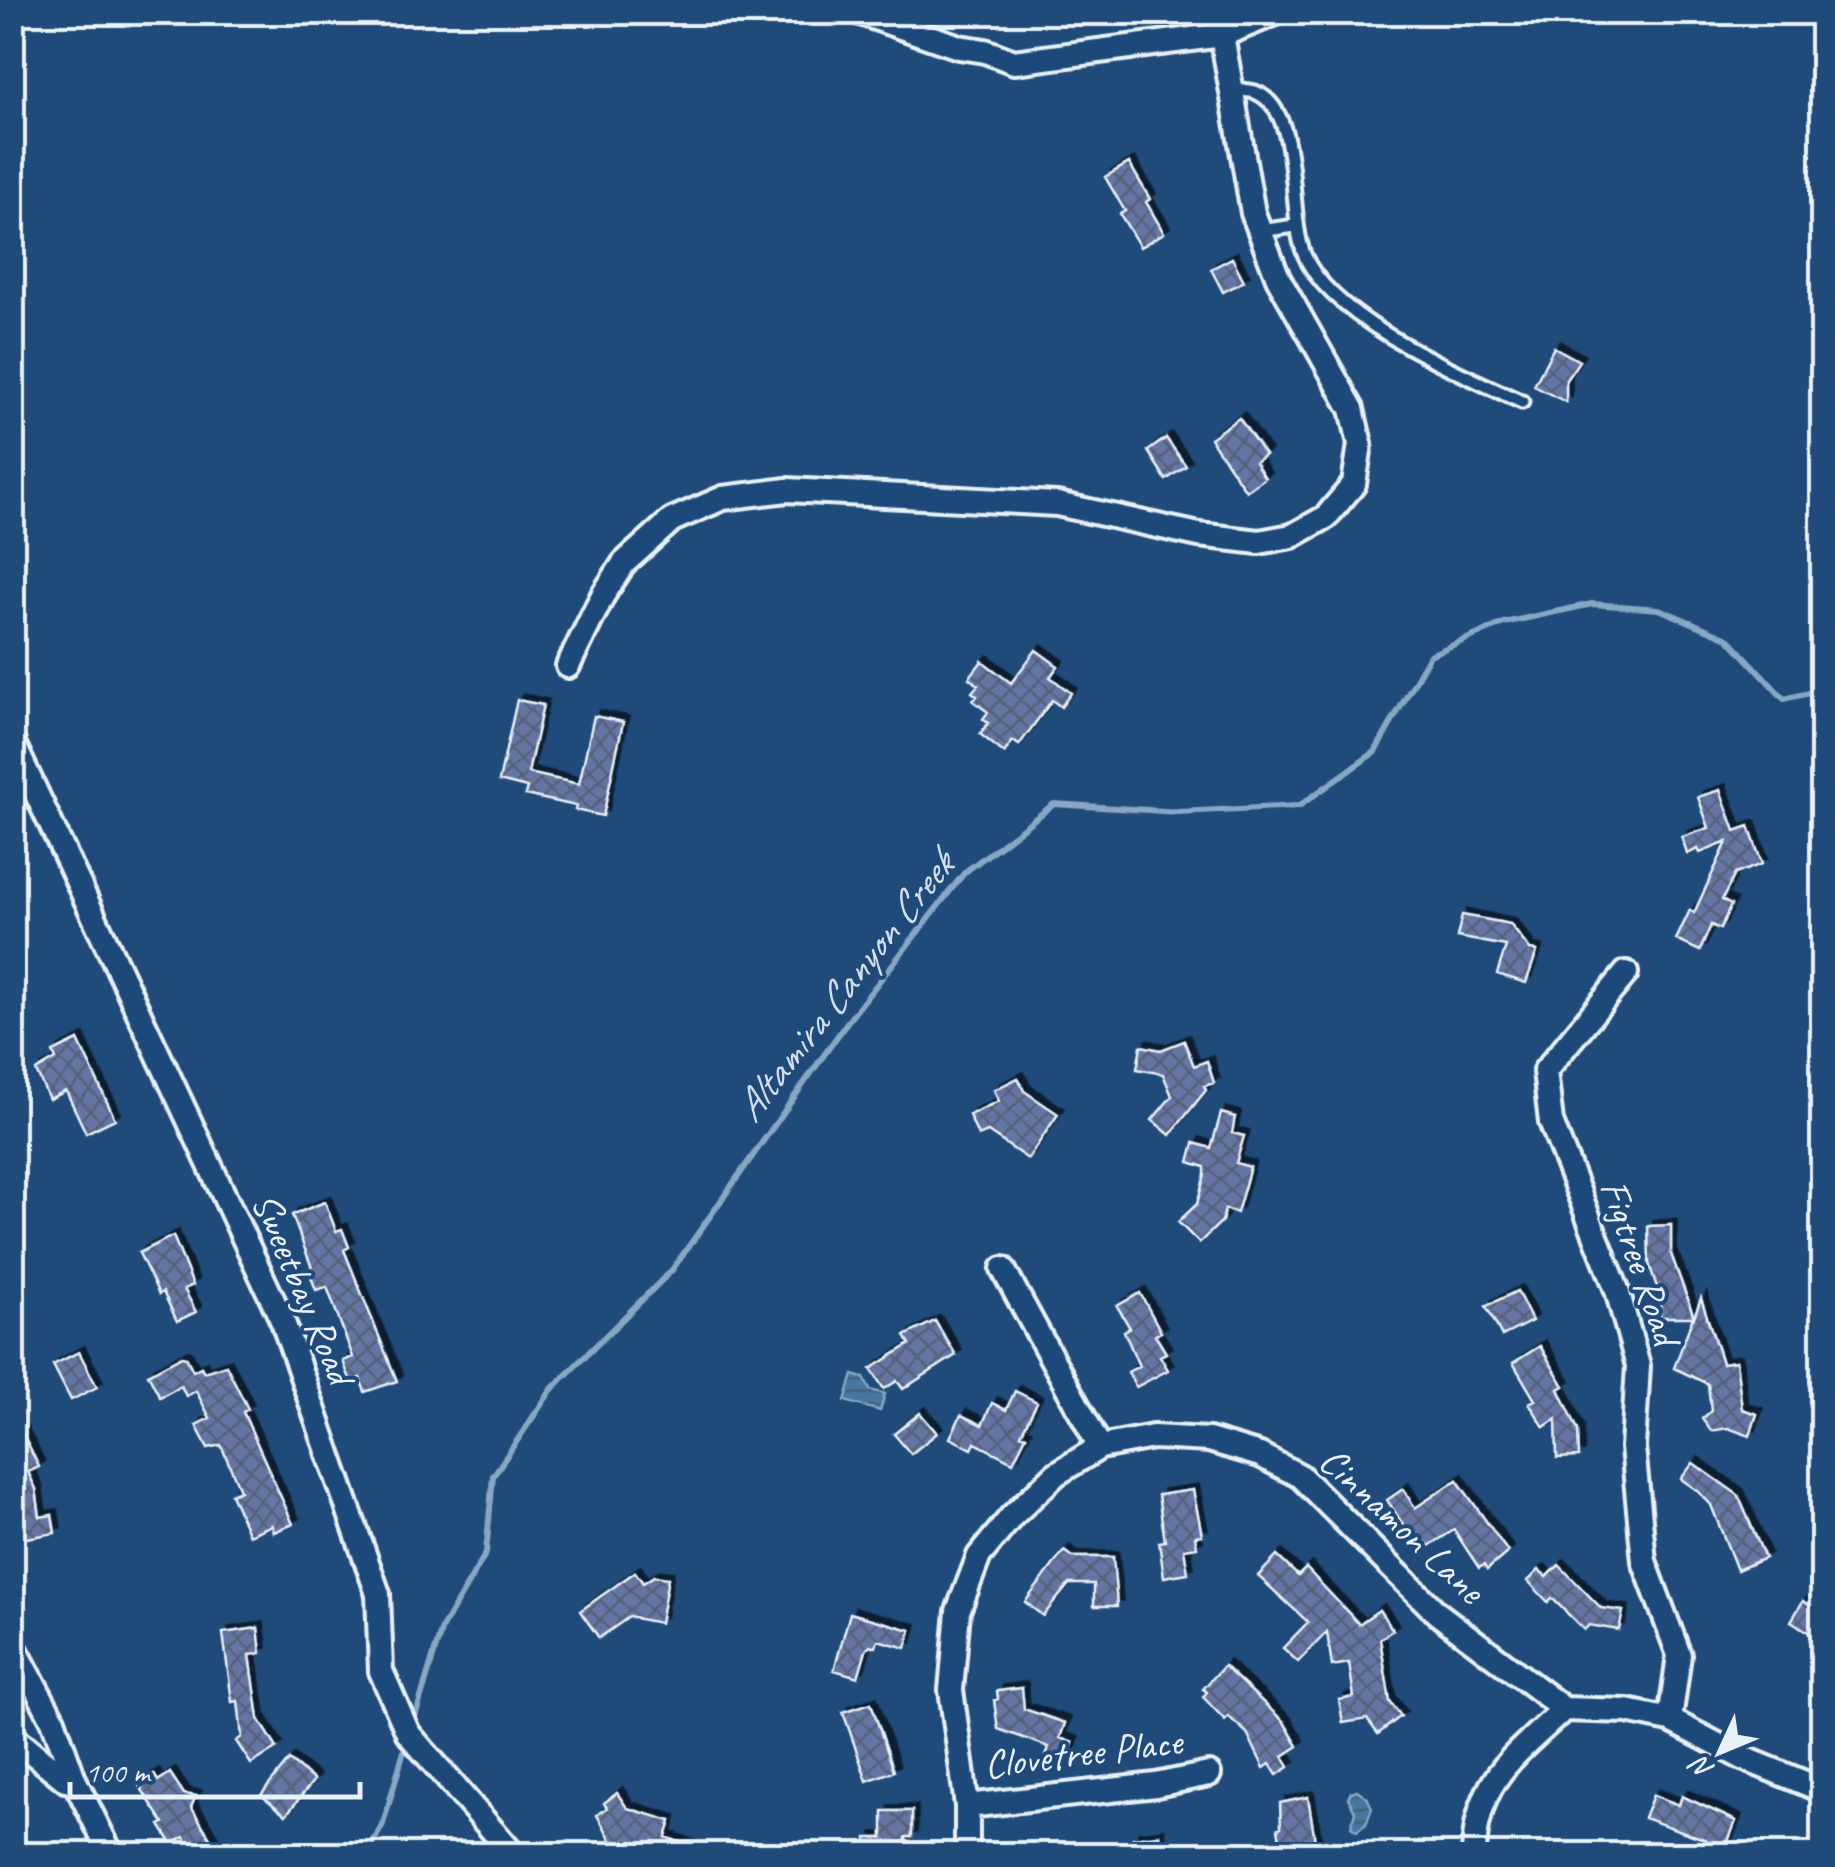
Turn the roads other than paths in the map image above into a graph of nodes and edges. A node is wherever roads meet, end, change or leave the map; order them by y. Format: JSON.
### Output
{"nodes":[{"id":1,"x":858,"y":12,"type":"edge"},
{"id":2,"x":1278,"y":12,"type":"edge"},
{"id":3,"x":1221,"y":24,"type":"edge"},
{"id":4,"x":1232,"y":90,"type":"junction"},
{"id":5,"x":1295,"y":226,"type":"junction"},
{"id":6,"x":1260,"y":231,"type":"junction"},
{"id":7,"x":1522,"y":402,"type":"dead end"},
{"id":8,"x":568,"y":666,"type":"dead end"},
{"id":9,"x":12,"y":742,"type":"edge"},
{"id":10,"x":1626,"y":973,"type":"dead end"},
{"id":11,"x":1003,"y":1269,"type":"dead end"},
{"id":12,"x":1100,"y":1447,"type":"junction"},
{"id":13,"x":12,"y":1644,"type":"edge"},
{"id":14,"x":1564,"y":1709,"type":"junction"},
{"id":15,"x":1670,"y":1720,"type":"junction"},
{"id":16,"x":12,"y":1736,"type":"edge"},
{"id":17,"x":1210,"y":1774,"type":"dead end"},
{"id":18,"x":74,"y":1779,"type":"junction"},
{"id":19,"x":1822,"y":1790,"type":"edge"},
{"id":20,"x":967,"y":1806,"type":"junction"},
{"id":21,"x":111,"y":1854,"type":"edge"},
{"id":22,"x":513,"y":1854,"type":"edge"},
{"id":23,"x":968,"y":1854,"type":"edge"},
{"id":24,"x":1474,"y":1854,"type":"edge"}],
"edges":[{"from":1,"to":3,"type":"street"},
{"from":2,"to":3,"type":"street"},
{"from":3,"to":4,"type":"street"},
{"from":4,"to":5,"type":"lane"},
{"from":4,"to":6,"type":"street"},
{"from":5,"to":6,"type":"lane"},
{"from":5,"to":7,"type":"lane"},
{"from":6,"to":8,"type":"street"},
{"from":9,"to":22,"type":"street","name":"Sweetbay Road"},
{"from":10,"to":15,"type":"street","name":"Figtree Road"},
{"from":11,"to":12,"type":"street"},
{"from":12,"to":14,"type":"street","name":"Cinnamon Lane"},
{"from":12,"to":20,"type":"street","name":"Cinnamon Lane"},
{"from":13,"to":18,"type":"street"},
{"from":14,"to":15,"type":"street"},
{"from":14,"to":24,"type":"street"},
{"from":15,"to":19,"type":"street"},
{"from":16,"to":18,"type":"street"},
{"from":17,"to":20,"type":"street","name":"Clovetree Place"},
{"from":18,"to":21,"type":"street"},
{"from":20,"to":23,"type":"street","name":"Cinnamon Lane"}]}
